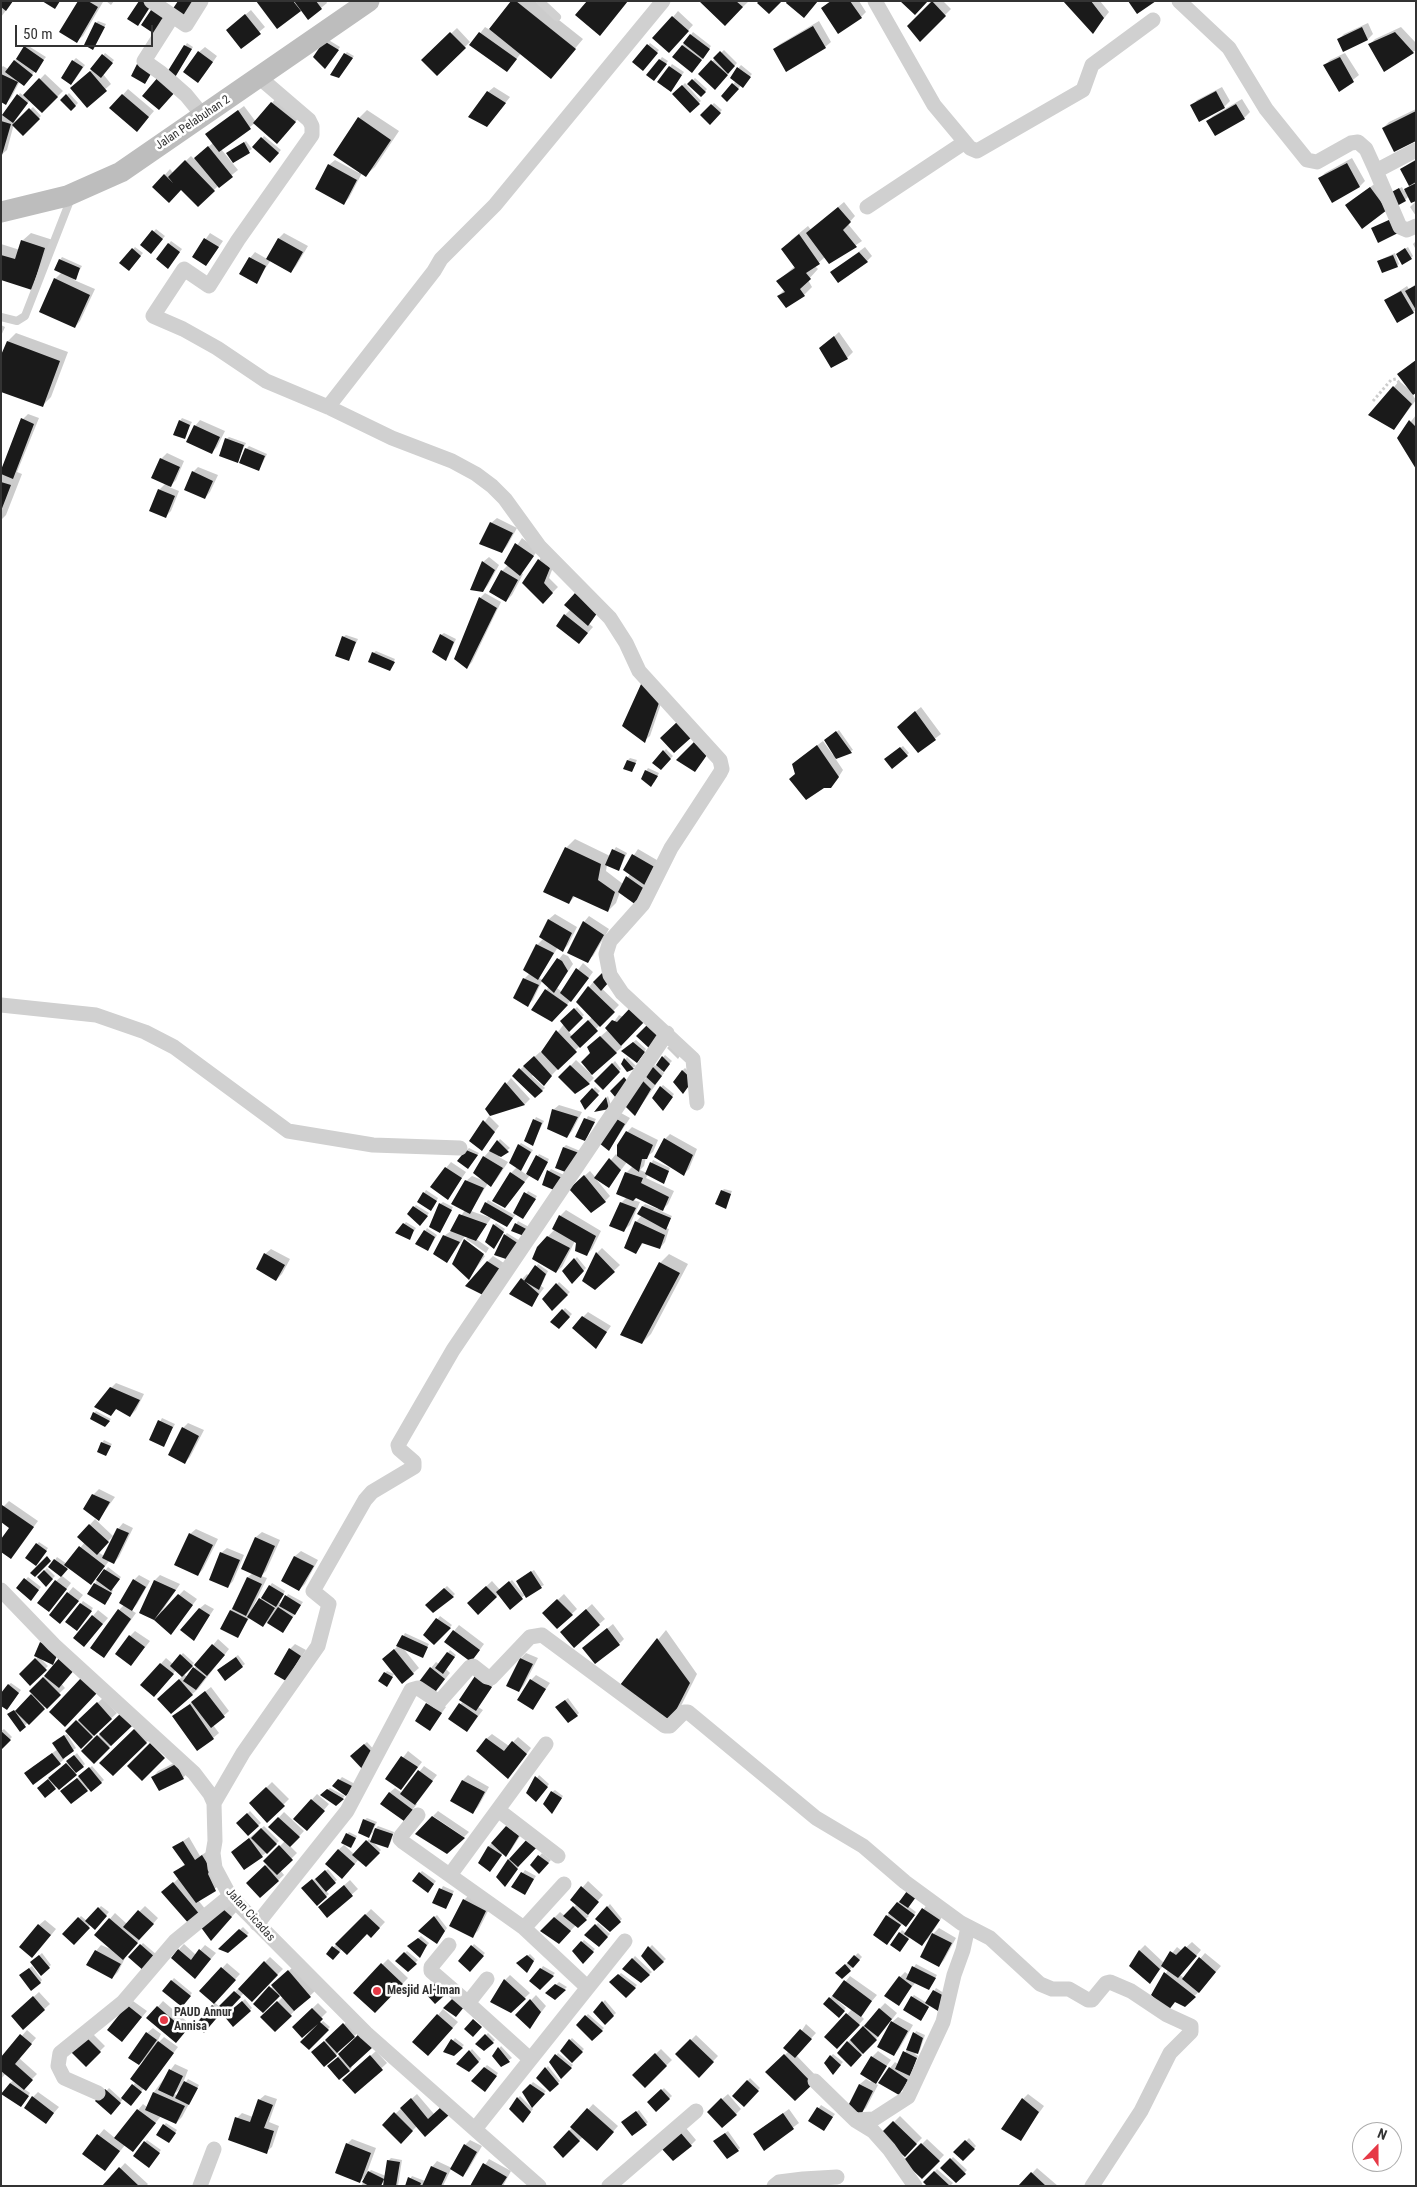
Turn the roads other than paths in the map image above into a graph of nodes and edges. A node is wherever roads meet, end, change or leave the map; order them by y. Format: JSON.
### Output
{"nodes":[{"id":1,"x":151,"y":1,"type":"edge"},
{"id":2,"x":201,"y":1,"type":"edge"},
{"id":3,"x":369,"y":1,"type":"edge"},
{"id":4,"x":540,"y":1,"type":"edge"},
{"id":5,"x":663,"y":1,"type":"edge"},
{"id":6,"x":875,"y":1,"type":"edge"},
{"id":7,"x":1179,"y":1,"type":"edge"},
{"id":8,"x":172,"y":17,"type":"junction"},
{"id":9,"x":557,"y":17,"type":"dead end"},
{"id":10,"x":1153,"y":20,"type":"dead end"},
{"id":11,"x":260,"y":78,"type":"junction"},
{"id":12,"x":204,"y":117,"type":"junction"},
{"id":13,"x":965,"y":142,"type":"junction"},
{"id":14,"x":1416,"y":150,"type":"edge"},
{"id":15,"x":1376,"y":171,"type":"junction"},
{"id":16,"x":73,"y":194,"type":"junction"},
{"id":17,"x":867,"y":207,"type":"dead end"},
{"id":18,"x":1,"y":212,"type":"edge"},
{"id":19,"x":1416,"y":226,"type":"edge"},
{"id":20,"x":1,"y":317,"type":"edge"},
{"id":21,"x":328,"y":407,"type":"junction"},
{"id":22,"x":1,"y":1005,"type":"edge"},
{"id":23,"x":666,"y":1033,"type":"junction"},
{"id":24,"x":697,"y":1103,"type":"dead end"},
{"id":25,"x":460,"y":1148,"type":"dead end"},
{"id":26,"x":1,"y":1590,"type":"edge"},
{"id":27,"x":546,"y":1744,"type":"dead end"},
{"id":28,"x":214,"y":1803,"type":"junction"},
{"id":29,"x":498,"y":1810,"type":"junction"},
{"id":30,"x":418,"y":1815,"type":"dead end"},
{"id":31,"x":558,"y":1856,"type":"dead end"},
{"id":32,"x":450,"y":1875,"type":"junction"},
{"id":33,"x":564,"y":1884,"type":"dead end"},
{"id":34,"x":230,"y":1896,"type":"junction"},
{"id":35,"x":257,"y":1924,"type":"junction"},
{"id":36,"x":968,"y":1927,"type":"junction"},
{"id":37,"x":524,"y":1928,"type":"junction"},
{"id":38,"x":625,"y":1941,"type":"dead end"},
{"id":39,"x":449,"y":1945,"type":"dead end"},
{"id":40,"x":487,"y":1979,"type":"dead end"},
{"id":41,"x":587,"y":1987,"type":"junction"},
{"id":42,"x":468,"y":2003,"type":"junction"},
{"id":43,"x":530,"y":2059,"type":"junction"},
{"id":44,"x":816,"y":2081,"type":"dead end"},
{"id":45,"x":98,"y":2093,"type":"dead end"},
{"id":46,"x":696,"y":2111,"type":"dead end"},
{"id":47,"x":855,"y":2120,"type":"junction"},
{"id":48,"x":475,"y":2129,"type":"junction"},
{"id":49,"x":214,"y":2149,"type":"dead end"},
{"id":50,"x":836,"y":2177,"type":"dead end"},
{"id":51,"x":200,"y":2186,"type":"edge"},
{"id":52,"x":539,"y":2186,"type":"edge"},
{"id":53,"x":608,"y":2186,"type":"edge"},
{"id":54,"x":774,"y":2186,"type":"edge"},
{"id":55,"x":915,"y":2186,"type":"edge"},
{"id":56,"x":1092,"y":2186,"type":"edge"}],
"edges":[{"from":1,"to":8,"type":"street"},
{"from":2,"to":8,"type":"street"},
{"from":3,"to":11,"type":"main road","name":"Jalan Pelabuhan 2"},
{"from":4,"to":9,"type":"lane"},
{"from":5,"to":21,"type":"street"},
{"from":6,"to":13,"type":"street"},
{"from":7,"to":15,"type":"street"},
{"from":8,"to":12,"type":"street"},
{"from":10,"to":13,"type":"street"},
{"from":11,"to":12,"type":"main road","name":"Jalan Pelabuhan 2"},
{"from":11,"to":21,"type":"street"},
{"from":12,"to":16,"type":"main road","name":"Jalan Pelabuhan 2"},
{"from":13,"to":17,"type":"street"},
{"from":14,"to":15,"type":"street"},
{"from":15,"to":19,"type":"street"},
{"from":16,"to":18,"type":"main road","name":"Jalan Pelabuhan 2"},
{"from":16,"to":20,"type":"lane"},
{"from":21,"to":23,"type":"street"},
{"from":22,"to":25,"type":"street"},
{"from":23,"to":24,"type":"street"},
{"from":23,"to":28,"type":"street"},
{"from":26,"to":28,"type":"street"},
{"from":27,"to":29,"type":"street"},
{"from":28,"to":34,"type":"street","name":"Jalan Cicadas"},
{"from":29,"to":31,"type":"street"},
{"from":29,"to":32,"type":"street"},
{"from":30,"to":32,"type":"street"},
{"from":32,"to":37,"type":"street"},
{"from":33,"to":37,"type":"street"},
{"from":34,"to":35,"type":"street","name":"Jalan Cicadas"},
{"from":34,"to":45,"type":"street"},
{"from":35,"to":36,"type":"street"},
{"from":35,"to":48,"type":"street","name":"Jalan Cicadas"},
{"from":36,"to":47,"type":"street"},
{"from":36,"to":56,"type":"street"},
{"from":37,"to":41,"type":"street"},
{"from":38,"to":41,"type":"street"},
{"from":39,"to":42,"type":"street"},
{"from":40,"to":42,"type":"street"},
{"from":41,"to":43,"type":"street"},
{"from":42,"to":43,"type":"street"},
{"from":43,"to":48,"type":"street"},
{"from":44,"to":47,"type":"street"},
{"from":46,"to":53,"type":"street"},
{"from":47,"to":55,"type":"street"},
{"from":48,"to":52,"type":"street","name":"Jalan Cicadas"},
{"from":49,"to":51,"type":"street"},
{"from":50,"to":54,"type":"street"}]}
